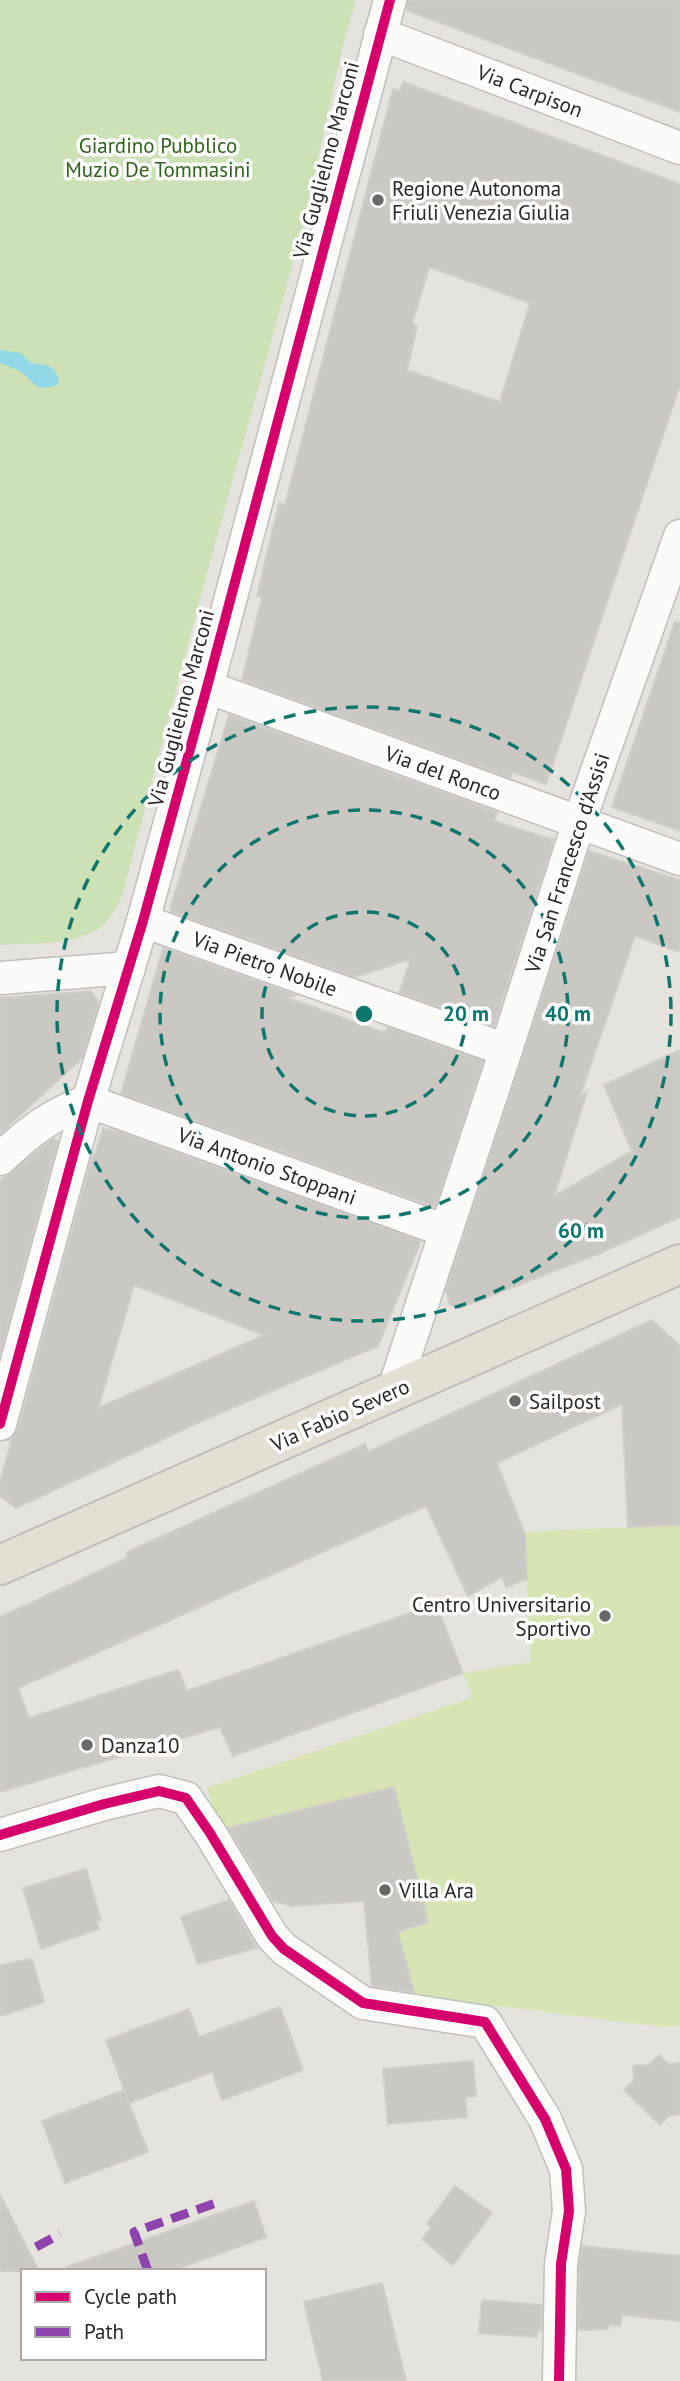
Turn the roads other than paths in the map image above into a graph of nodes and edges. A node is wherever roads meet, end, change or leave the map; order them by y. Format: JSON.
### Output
{"nodes":[{"id":1,"x":390,"y":0,"type":"edge"},
{"id":2,"x":380,"y":33,"type":"junction"},
{"id":3,"x":680,"y":148,"type":"edge"},
{"id":4,"x":680,"y":536,"type":"edge"},
{"id":5,"x":207,"y":687,"type":"junction"},
{"id":6,"x":579,"y":822,"type":"junction"},
{"id":7,"x":680,"y":859,"type":"edge"},
{"id":8,"x":143,"y":921,"type":"junction"},
{"id":9,"x":129,"y":968,"type":"junction"},
{"id":10,"x":0,"y":978,"type":"edge"},
{"id":11,"x":506,"y":1050,"type":"junction"},
{"id":12,"x":88,"y":1101,"type":"junction"},
{"id":13,"x":0,"y":1159,"type":"edge"},
{"id":14,"x":446,"y":1231,"type":"junction"},
{"id":15,"x":680,"y":1264,"type":"edge"},
{"id":16,"x":393,"y":1392,"type":"junction"},
{"id":17,"x":0,"y":1424,"type":"edge"},
{"id":18,"x":0,"y":1565,"type":"edge"},
{"id":19,"x":0,"y":1835,"type":"edge"},
{"id":20,"x":559,"y":2381,"type":"edge"}],
"edges":[{"from":1,"to":2,"type":"street","name":"Via Guglielmo Marconi"},
{"from":2,"to":3,"type":"street","name":"Via Carpison"},
{"from":2,"to":5,"type":"street","name":"Via Guglielmo Marconi"},
{"from":4,"to":6,"type":"street","name":"Via San Francesco d'Assisi"},
{"from":5,"to":6,"type":"street","name":"Via del Ronco"},
{"from":5,"to":8,"type":"street","name":"Via Guglielmo Marconi"},
{"from":6,"to":7,"type":"street","name":"Via del Ronco"},
{"from":6,"to":11,"type":"street","name":"Via San Francesco d'Assisi"},
{"from":8,"to":9,"type":"street","name":"Via Guglielmo Marconi"},
{"from":8,"to":11,"type":"street","name":"Via Pietro Nobile"},
{"from":9,"to":10,"type":"street"},
{"from":9,"to":12,"type":"street","name":"Via Guglielmo Marconi"},
{"from":11,"to":14,"type":"street","name":"Via San Francesco d'Assisi"},
{"from":12,"to":13,"type":"street"},
{"from":12,"to":14,"type":"street","name":"Via Antonio Stoppani"},
{"from":12,"to":17,"type":"street","name":"Via Guglielmo Marconi"},
{"from":14,"to":16,"type":"street","name":"Via San Francesco d'Assisi"},
{"from":15,"to":16,"type":"main road","name":"Via Fabio Severo"},
{"from":16,"to":18,"type":"main road","name":"Via Fabio Severo"},
{"from":19,"to":20,"type":"street"}]}
